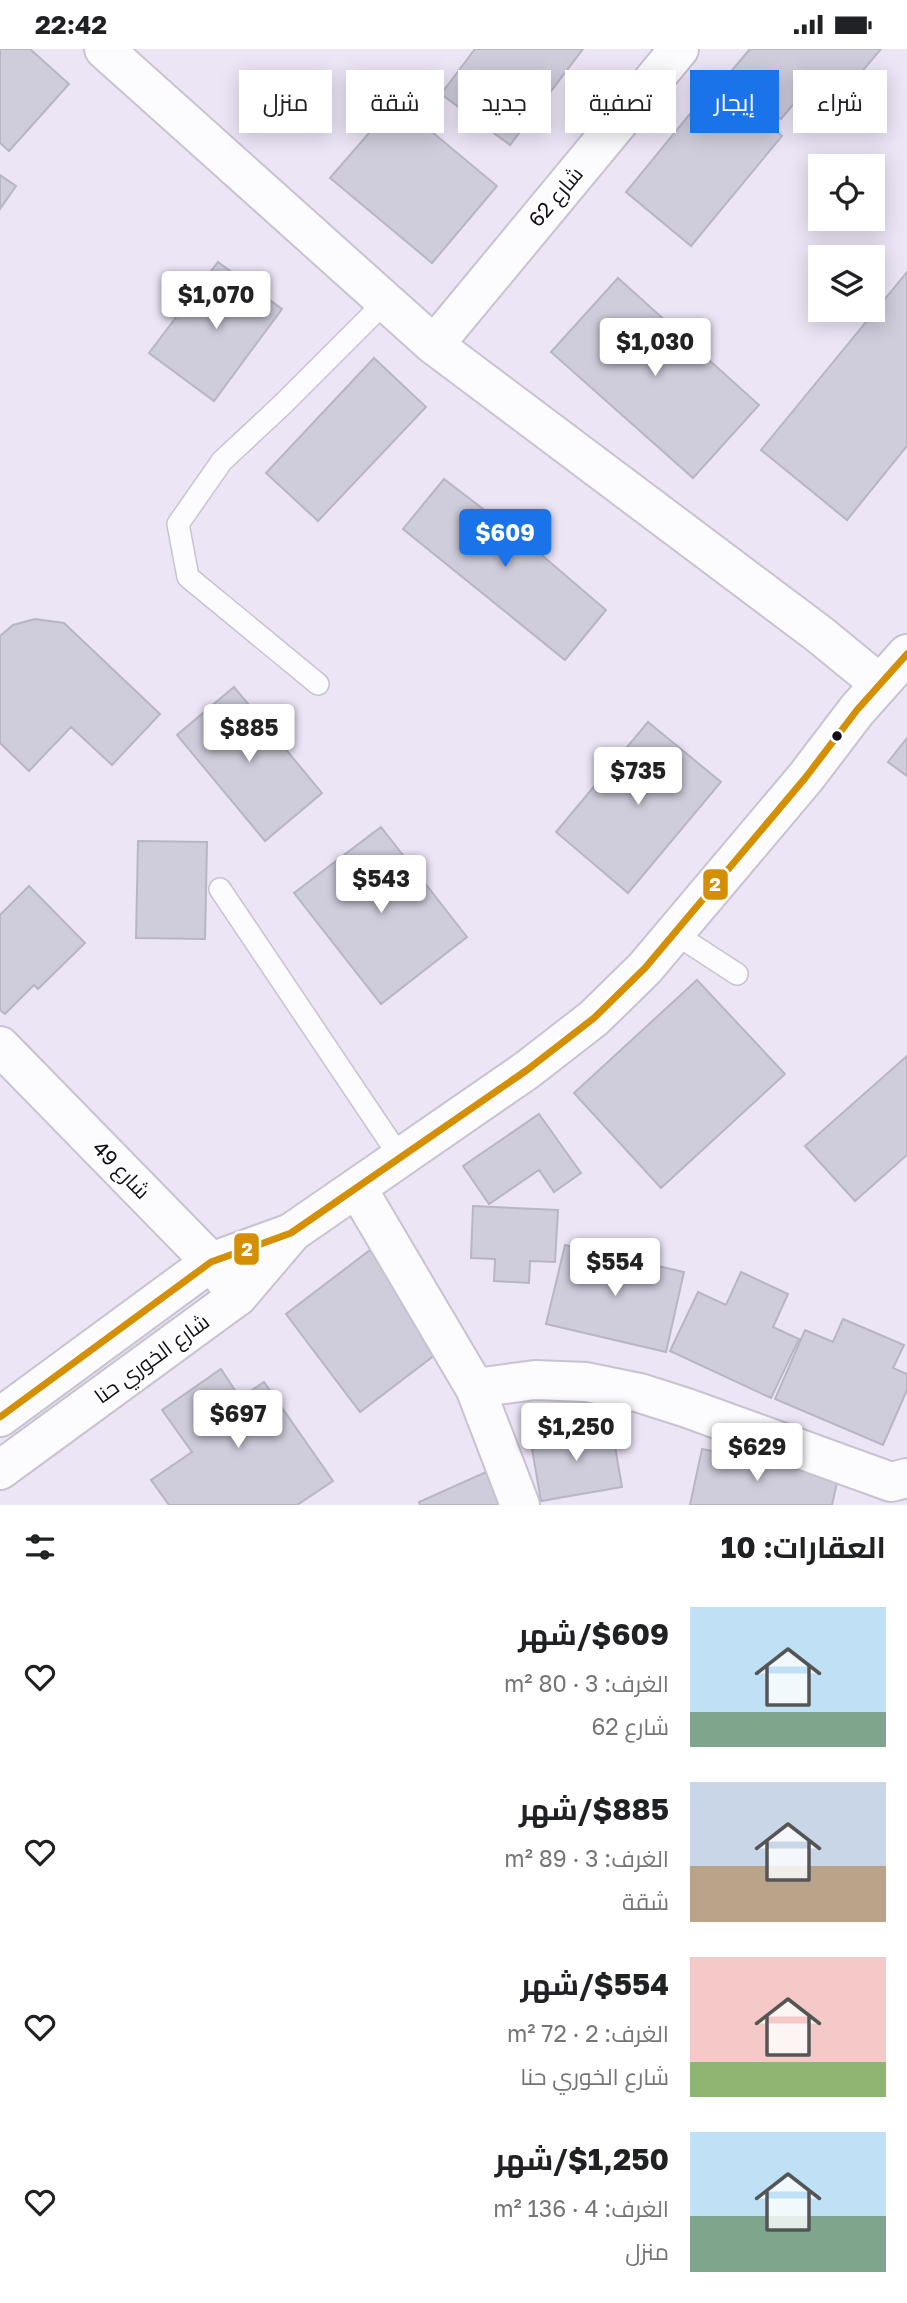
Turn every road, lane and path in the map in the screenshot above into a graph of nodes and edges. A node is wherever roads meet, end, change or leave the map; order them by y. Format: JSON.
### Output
{"nodes":[{"id":1,"x":104,"y":49,"type":"edge"},
{"id":2,"x":679,"y":49,"type":"edge"},
{"id":3,"x":385,"y":302,"type":"junction"},
{"id":4,"x":433,"y":345,"type":"junction"},
{"id":5,"x":907,"y":654,"type":"edge"},
{"id":6,"x":317,"y":684,"type":"dead end"},
{"id":7,"x":880,"y":684,"type":"junction"},
{"id":8,"x":220,"y":889,"type":"dead end"},
{"id":9,"x":674,"y":933,"type":"junction"},
{"id":10,"x":737,"y":974,"type":"dead end"},
{"id":11,"x":0,"y":1046,"type":"edge"},
{"id":12,"x":400,"y":1157,"type":"junction"},
{"id":13,"x":357,"y":1188,"type":"junction"},
{"id":14,"x":291,"y":1233,"type":"junction"},
{"id":15,"x":211,"y":1262,"type":"junction"},
{"id":16,"x":238,"y":1296,"type":"junction"},
{"id":17,"x":475,"y":1388,"type":"junction"},
{"id":18,"x":0,"y":1417,"type":"edge"},
{"id":19,"x":0,"y":1470,"type":"edge"},
{"id":20,"x":895,"y":1488,"type":"edge"},
{"id":21,"x":520,"y":1505,"type":"edge"}],
"edges":[{"from":1,"to":3,"type":"street"},
{"from":2,"to":4,"type":"street","name":"شارع 62"},
{"from":3,"to":4,"type":"street"},
{"from":3,"to":6,"type":"lane"},
{"from":4,"to":7,"type":"street"},
{"from":5,"to":7,"type":"street","name":"شارع الخوري حنا"},
{"from":7,"to":9,"type":"street","name":"شارع الخوري حنا"},
{"from":8,"to":12,"type":"lane"},
{"from":9,"to":10,"type":"lane"},
{"from":9,"to":12,"type":"street","name":"شارع الخوري حنا"},
{"from":11,"to":15,"type":"street","name":"شارع 49"},
{"from":12,"to":13,"type":"street","name":"شارع الخوري حنا"},
{"from":13,"to":14,"type":"street","name":"شارع الخوري حنا"},
{"from":13,"to":17,"type":"street"},
{"from":14,"to":15,"type":"street","name":"شارع الخوري حنا"},
{"from":14,"to":16,"type":"street","name":"شارع الخوري حنا"},
{"from":15,"to":16,"type":"street","name":"شارع 49"},
{"from":15,"to":18,"type":"street","name":"شارع الخوري حنا"},
{"from":16,"to":19,"type":"street","name":"شارع الخوري حنا"},
{"from":17,"to":20,"type":"street"},
{"from":17,"to":21,"type":"street"}]}
